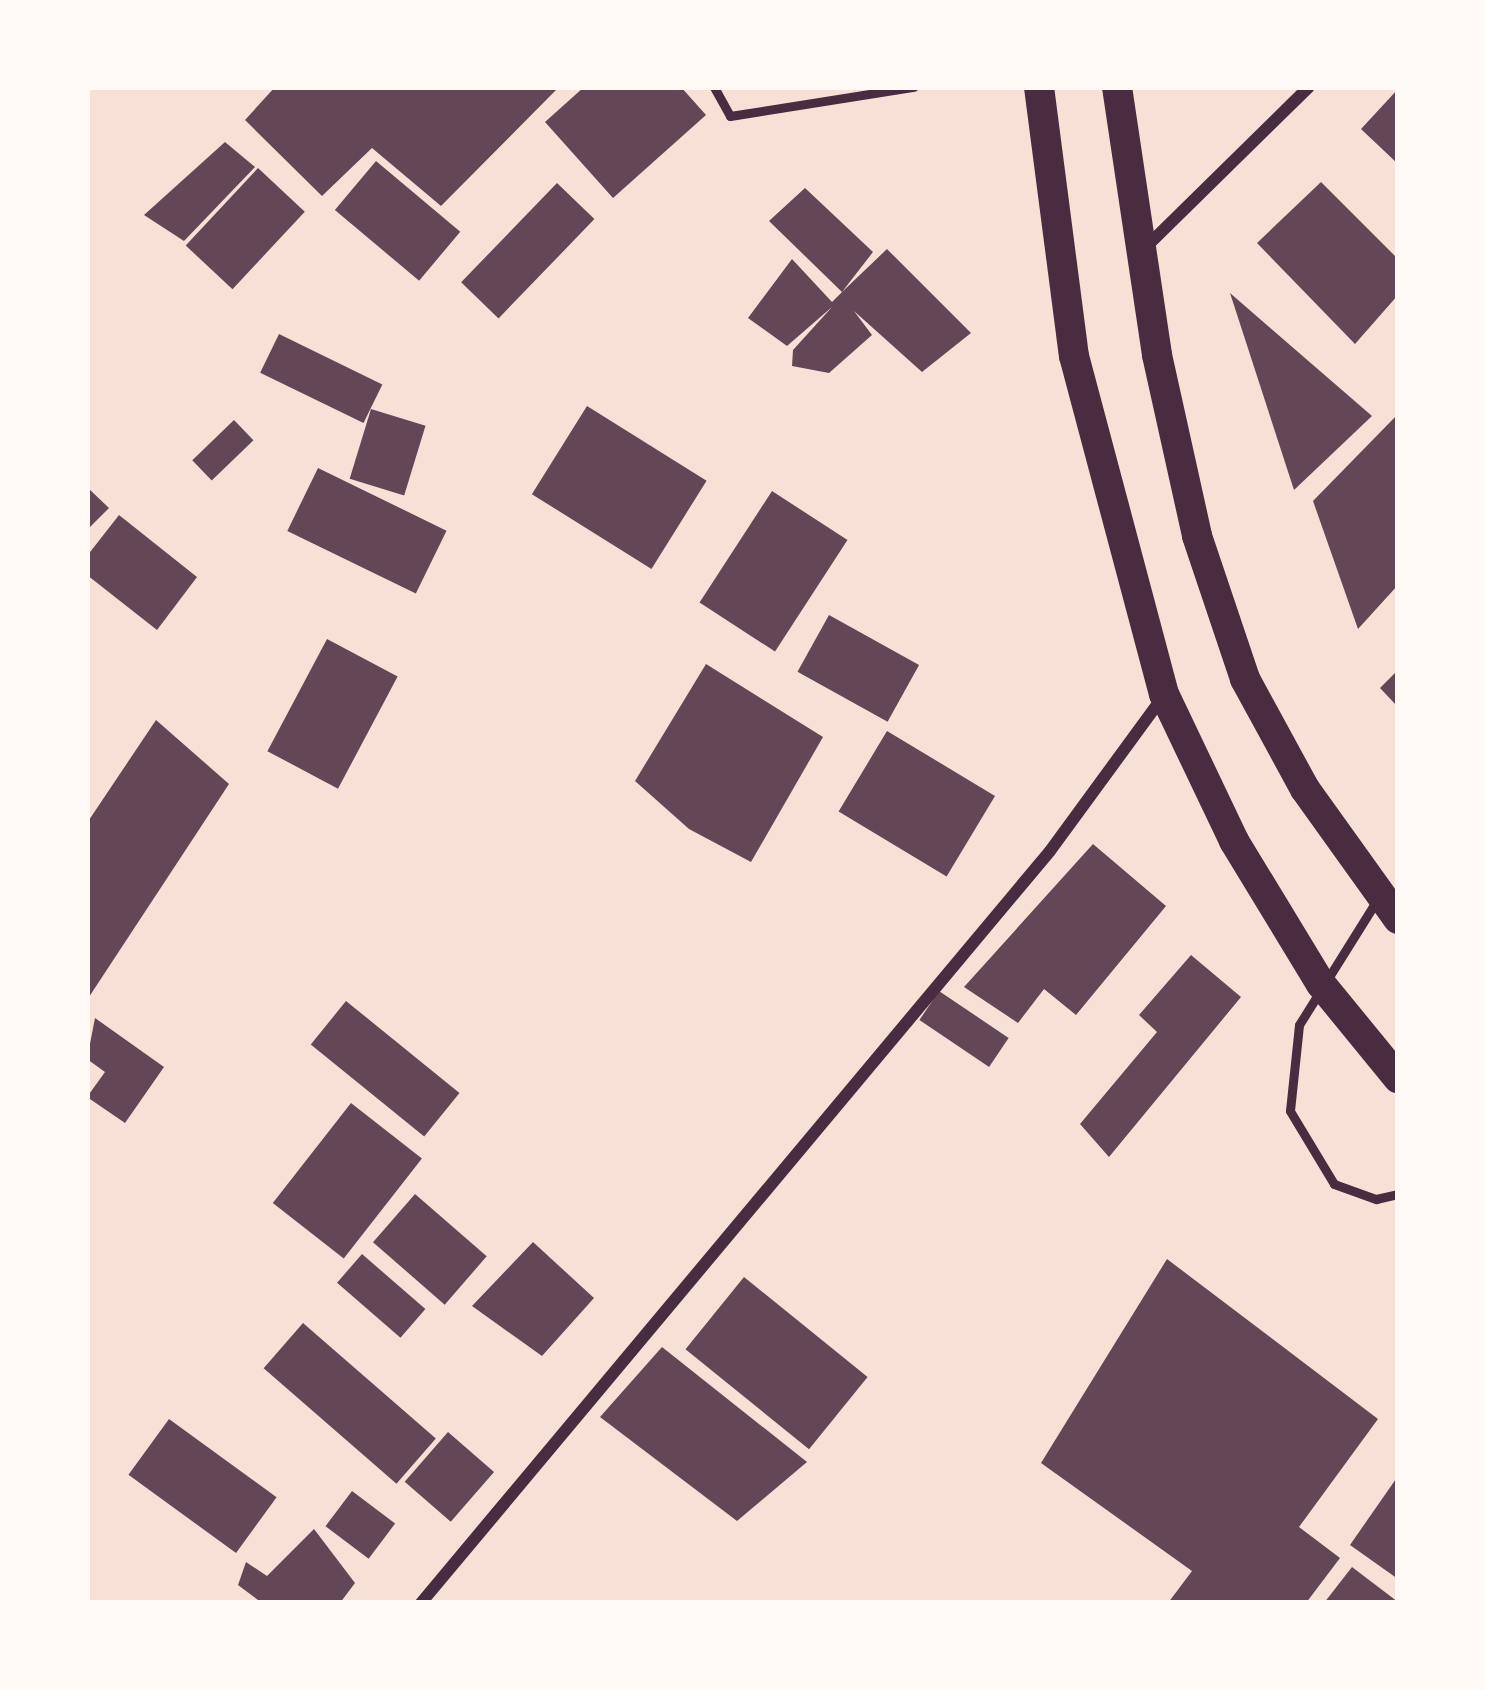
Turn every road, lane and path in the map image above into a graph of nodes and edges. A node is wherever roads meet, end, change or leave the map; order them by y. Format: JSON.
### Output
{"nodes":[{"id":1,"x":714,"y":87,"type":"edge"},
{"id":2,"x":914,"y":87,"type":"edge"},
{"id":3,"x":1039,"y":87,"type":"edge"},
{"id":4,"x":1117,"y":87,"type":"edge"},
{"id":5,"x":1309,"y":87,"type":"edge"},
{"id":6,"x":1141,"y":255,"type":"junction"},
{"id":7,"x":1164,"y":694,"type":"junction"},
{"id":8,"x":1389,"y":907,"type":"edge"},
{"id":9,"x":1321,"y":984,"type":"junction"},
{"id":10,"x":1398,"y":1078,"type":"edge"},
{"id":11,"x":1398,"y":1194,"type":"edge"},
{"id":12,"x":421,"y":1603,"type":"edge"}],
"edges":[{"from":1,"to":2,"type":"lane"},
{"from":3,"to":7,"type":"main road"},
{"from":4,"to":6,"type":"main road"},
{"from":5,"to":6,"type":"street"},
{"from":6,"to":8,"type":"main road"},
{"from":7,"to":9,"type":"main road"},
{"from":7,"to":12,"type":"street"},
{"from":8,"to":9,"type":"lane"},
{"from":9,"to":10,"type":"main road"},
{"from":9,"to":11,"type":"lane"}]}
